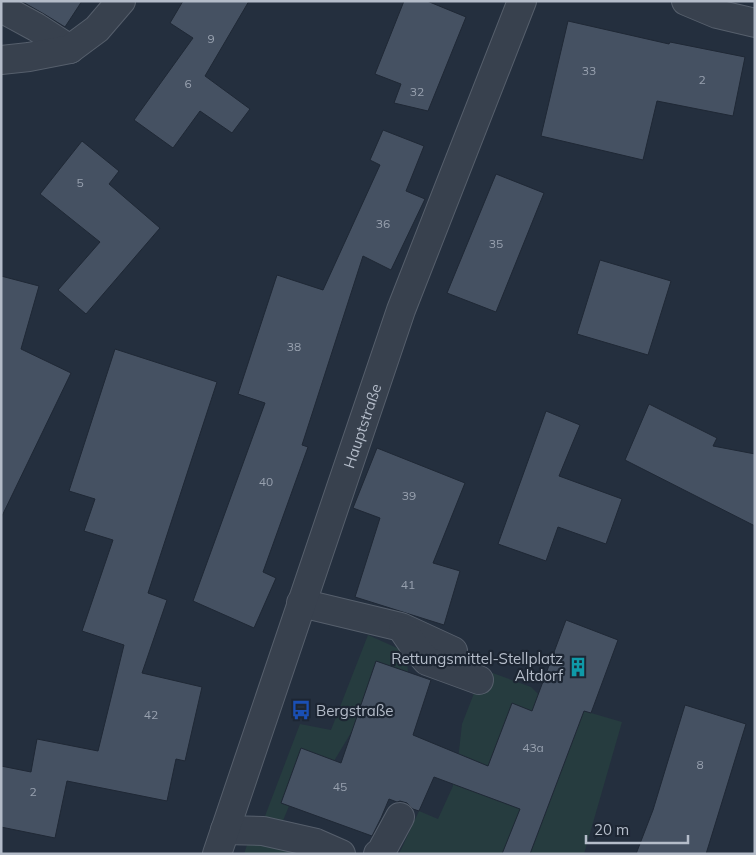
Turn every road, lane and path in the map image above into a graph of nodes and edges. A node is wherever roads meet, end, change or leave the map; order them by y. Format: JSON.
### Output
{"nodes":[{"id":1,"x":121,"y":1,"type":"edge"},
{"id":2,"x":522,"y":1,"type":"edge"},
{"id":3,"x":686,"y":1,"type":"edge"},
{"id":4,"x":1,"y":8,"type":"edge"},
{"id":5,"x":755,"y":23,"type":"edge"},
{"id":6,"x":70,"y":48,"type":"junction"},
{"id":7,"x":1,"y":60,"type":"edge"},
{"id":8,"x":301,"y":603,"type":"junction"},
{"id":9,"x":401,"y":627,"type":"junction"},
{"id":10,"x":453,"y":651,"type":"dead end"},
{"id":11,"x":479,"y":680,"type":"dead end"},
{"id":12,"x":400,"y":817,"type":"dead end"},
{"id":13,"x":221,"y":842,"type":"edge"},
{"id":14,"x":341,"y":854,"type":"edge"},
{"id":15,"x":378,"y":854,"type":"edge"}],
"edges":[{"from":1,"to":6,"type":"street"},
{"from":2,"to":8,"type":"street","name":"Hauptstraße"},
{"from":3,"to":5,"type":"street"},
{"from":4,"to":6,"type":"street"},
{"from":6,"to":7,"type":"street"},
{"from":8,"to":9,"type":"street"},
{"from":8,"to":13,"type":"street","name":"Hauptstraße"},
{"from":9,"to":10,"type":"street"},
{"from":9,"to":11,"type":"street"},
{"from":12,"to":15,"type":"street"},
{"from":13,"to":14,"type":"street"}]}
